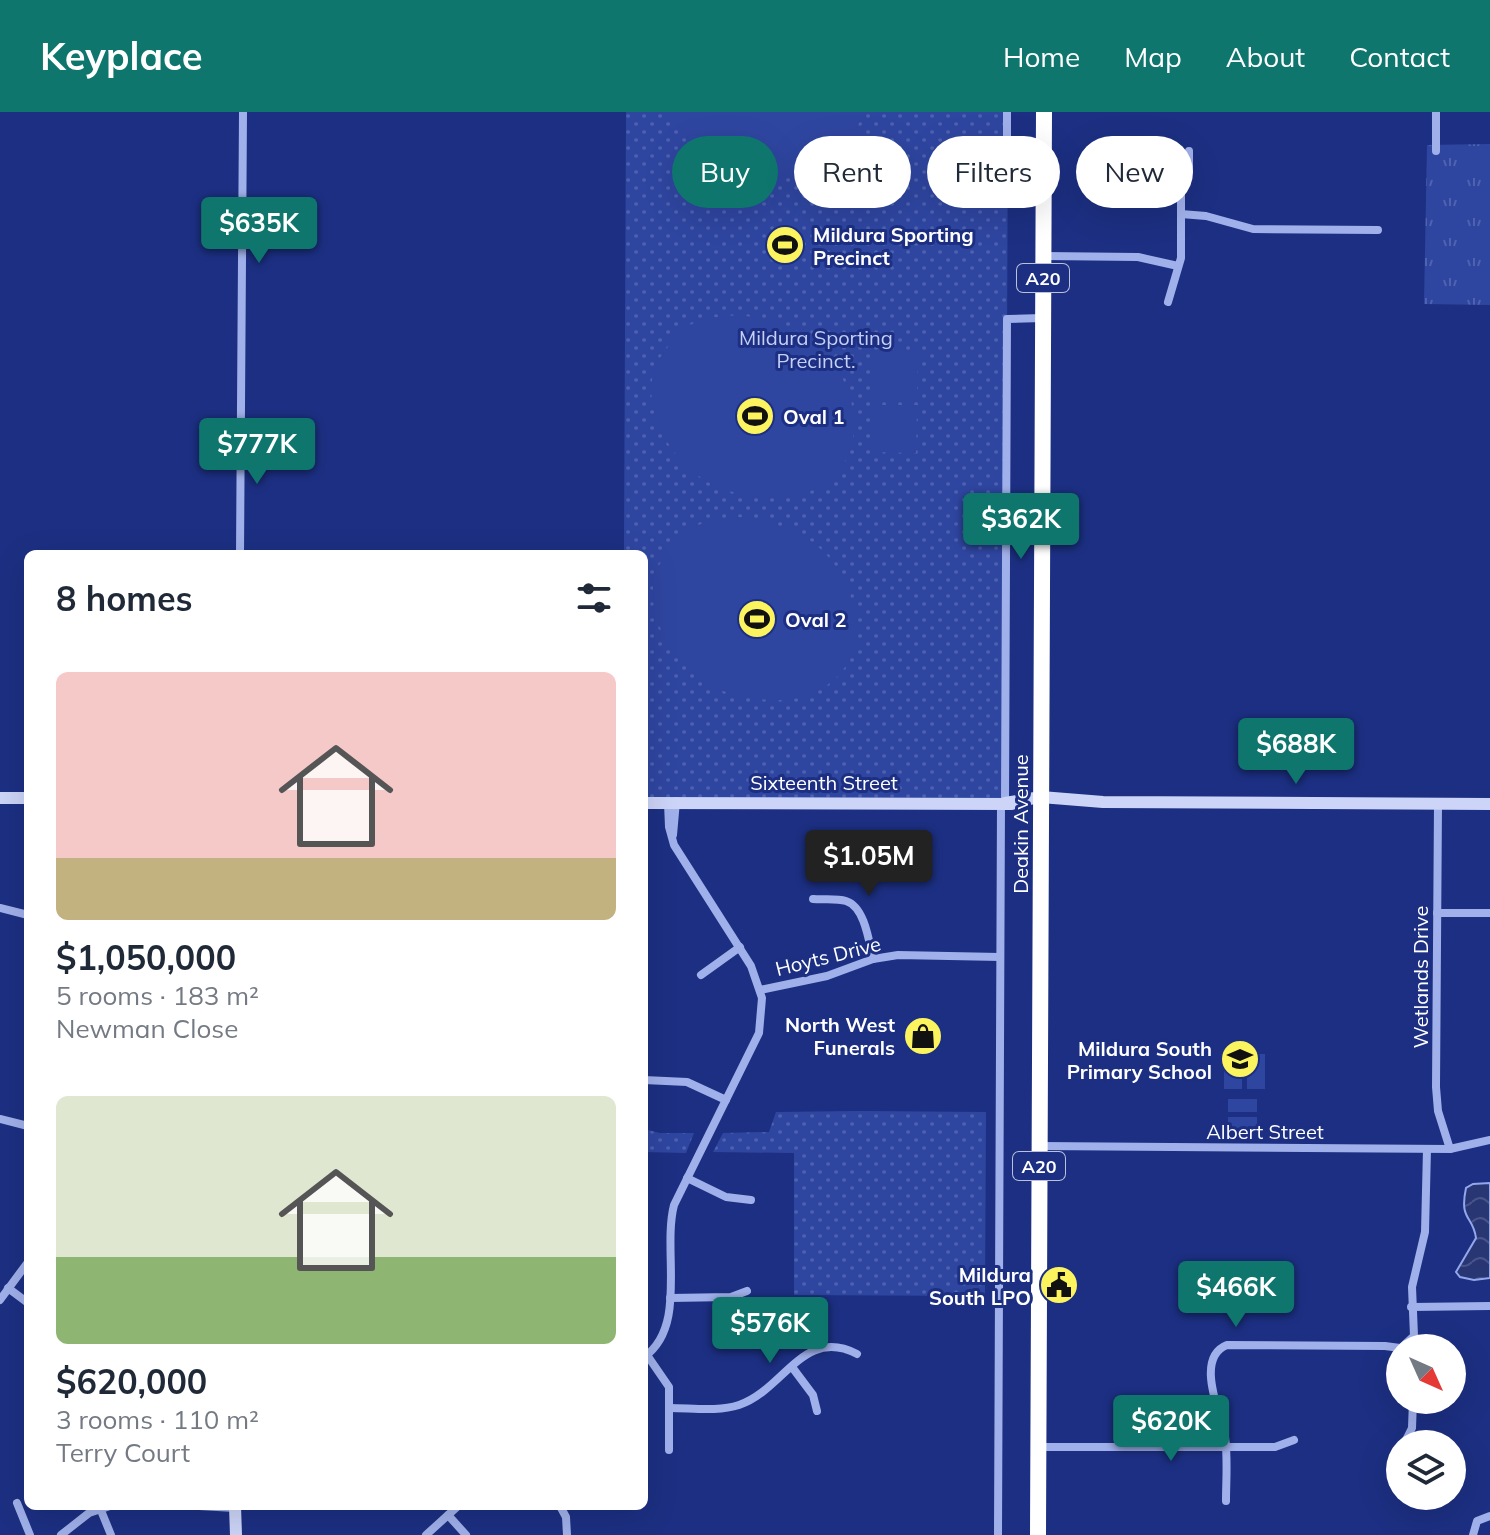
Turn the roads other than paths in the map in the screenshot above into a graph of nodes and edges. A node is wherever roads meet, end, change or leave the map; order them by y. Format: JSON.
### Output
{"nodes":[{"id":1,"x":243,"y":112,"type":"edge"},
{"id":2,"x":1007,"y":112,"type":"edge"},
{"id":3,"x":1044,"y":112,"type":"edge"},
{"id":4,"x":1436,"y":112,"type":"edge"},
{"id":5,"x":1007,"y":136,"type":"edge"},
{"id":6,"x":1436,"y":151,"type":"dead end"},
{"id":7,"x":1181,"y":208,"type":"edge"},
{"id":8,"x":1181,"y":214,"type":"junction"},
{"id":9,"x":1378,"y":230,"type":"dead end"},
{"id":10,"x":1043,"y":256,"type":"junction"},
{"id":11,"x":1178,"y":266,"type":"junction"},
{"id":12,"x":1168,"y":302,"type":"dead end"},
{"id":13,"x":1043,"y":318,"type":"junction"},
{"id":14,"x":240,"y":550,"type":"edge"},
{"id":15,"x":0,"y":798,"type":"edge"},
{"id":16,"x":24,"y":798,"type":"edge"},
{"id":17,"x":672,"y":802,"type":"junction"},
{"id":18,"x":1040,"y":802,"type":"junction"},
{"id":19,"x":648,"y":803,"type":"edge"},
{"id":20,"x":1003,"y":803,"type":"junction"},
{"id":21,"x":1438,"y":804,"type":"junction"},
{"id":22,"x":1490,"y":804,"type":"edge"},
{"id":23,"x":813,"y":899,"type":"dead end"},
{"id":24,"x":0,"y":908,"type":"edge"},
{"id":25,"x":1437,"y":913,"type":"junction"},
{"id":26,"x":1490,"y":913,"type":"edge"},
{"id":27,"x":24,"y":914,"type":"edge"},
{"id":28,"x":740,"y":947,"type":"junction"},
{"id":29,"x":1000,"y":957,"type":"junction"},
{"id":30,"x":873,"y":959,"type":"junction"},
{"id":31,"x":701,"y":975,"type":"dead end"},
{"id":32,"x":760,"y":990,"type":"junction"},
{"id":33,"x":648,"y":1080,"type":"edge"},
{"id":34,"x":726,"y":1100,"type":"junction"},
{"id":35,"x":0,"y":1119,"type":"edge"},
{"id":36,"x":24,"y":1125,"type":"edge"},
{"id":37,"x":1490,"y":1140,"type":"edge"},
{"id":38,"x":1040,"y":1146,"type":"junction"},
{"id":39,"x":1427,"y":1149,"type":"junction"},
{"id":40,"x":1450,"y":1149,"type":"junction"},
{"id":41,"x":687,"y":1178,"type":"junction"},
{"id":42,"x":751,"y":1200,"type":"dead end"},
{"id":43,"x":24,"y":1267,"type":"edge"},
{"id":44,"x":8,"y":1288,"type":"junction"},
{"id":45,"x":747,"y":1291,"type":"dead end"},
{"id":46,"x":670,"y":1298,"type":"junction"},
{"id":47,"x":0,"y":1300,"type":"edge"},
{"id":48,"x":24,"y":1300,"type":"edge"},
{"id":49,"x":1490,"y":1306,"type":"edge"},
{"id":50,"x":1411,"y":1307,"type":"junction"},
{"id":51,"x":1409,"y":1334,"type":"edge"},
{"id":52,"x":1386,"y":1346,"type":"edge"},
{"id":53,"x":648,"y":1353,"type":"edge"},
{"id":54,"x":857,"y":1354,"type":"dead end"},
{"id":55,"x":648,"y":1360,"type":"edge"},
{"id":56,"x":792,"y":1367,"type":"junction"},
{"id":57,"x":670,"y":1408,"type":"junction"},
{"id":58,"x":817,"y":1411,"type":"dead end"},
{"id":59,"x":1294,"y":1440,"type":"dead end"},
{"id":60,"x":1039,"y":1447,"type":"junction"},
{"id":61,"x":1226,"y":1447,"type":"junction"},
{"id":62,"x":669,"y":1450,"type":"dead end"},
{"id":63,"x":1226,"y":1501,"type":"dead end"},
{"id":64,"x":17,"y":1503,"type":"dead end"},
{"id":65,"x":98,"y":1510,"type":"edge"},
{"id":66,"x":106,"y":1510,"type":"edge"},
{"id":67,"x":235,"y":1510,"type":"edge"},
{"id":68,"x":454,"y":1510,"type":"edge"},
{"id":69,"x":562,"y":1510,"type":"edge"},
{"id":70,"x":448,"y":1515,"type":"junction"},
{"id":71,"x":1490,"y":1516,"type":"edge"},
{"id":72,"x":426,"y":1534,"type":"edge"},
{"id":73,"x":30,"y":1535,"type":"edge"},
{"id":74,"x":61,"y":1535,"type":"edge"},
{"id":75,"x":111,"y":1535,"type":"edge"},
{"id":76,"x":236,"y":1535,"type":"edge"},
{"id":77,"x":466,"y":1535,"type":"edge"},
{"id":78,"x":567,"y":1535,"type":"edge"},
{"id":79,"x":998,"y":1535,"type":"edge"},
{"id":80,"x":1038,"y":1535,"type":"edge"},
{"id":81,"x":1473,"y":1535,"type":"edge"}],
"edges":[{"from":1,"to":14,"type":"street"},
{"from":2,"to":5,"type":"street"},
{"from":3,"to":10,"type":"highway","name":"Deakin Avenue","number":"A20"},
{"from":4,"to":6,"type":"street"},
{"from":7,"to":8,"type":"street"},
{"from":8,"to":9,"type":"street"},
{"from":8,"to":11,"type":"street"},
{"from":10,"to":11,"type":"street"},
{"from":10,"to":13,"type":"highway","name":"Deakin Avenue","number":"A20"},
{"from":11,"to":12,"type":"street"},
{"from":13,"to":18,"type":"highway","name":"Deakin Avenue","number":"A20"},
{"from":13,"to":20,"type":"street","name":"Deakin Avenue"},
{"from":15,"to":16,"type":"street"},
{"from":17,"to":19,"type":"street","name":"Sixteenth Street"},
{"from":17,"to":20,"type":"street","name":"Sixteenth Street"},
{"from":17,"to":28,"type":"street"},
{"from":18,"to":20,"type":"street","name":"Sixteenth Street"},
{"from":18,"to":21,"type":"street","name":"Sixteenth Street"},
{"from":18,"to":38,"type":"highway","name":"Deakin Avenue","number":"A20"},
{"from":20,"to":29,"type":"street","name":"Deakin Avenue"},
{"from":21,"to":22,"type":"street","name":"Sixteenth Street"},
{"from":21,"to":25,"type":"street","name":"Wetlands Drive"},
{"from":23,"to":30,"type":"street"},
{"from":24,"to":27,"type":"street"},
{"from":25,"to":26,"type":"street"},
{"from":25,"to":40,"type":"street","name":"Wetlands Drive"},
{"from":28,"to":31,"type":"street"},
{"from":28,"to":32,"type":"street"},
{"from":29,"to":30,"type":"street","name":"Hoyts Drive"},
{"from":29,"to":79,"type":"street","name":"Deakin Avenue"},
{"from":30,"to":32,"type":"street","name":"Hoyts Drive"},
{"from":32,"to":34,"type":"street"},
{"from":33,"to":34,"type":"street"},
{"from":34,"to":41,"type":"street"},
{"from":35,"to":36,"type":"street"},
{"from":37,"to":40,"type":"street","name":"Albert Street"},
{"from":38,"to":39,"type":"street","name":"Albert Street"},
{"from":38,"to":60,"type":"highway","name":"Deakin Avenue","number":"A20"},
{"from":39,"to":40,"type":"street","name":"Albert Street"},
{"from":39,"to":50,"type":"street"},
{"from":41,"to":42,"type":"street"},
{"from":41,"to":46,"type":"street"},
{"from":43,"to":44,"type":"street"},
{"from":44,"to":47,"type":"street"},
{"from":44,"to":48,"type":"street"},
{"from":45,"to":46,"type":"street"},
{"from":46,"to":53,"type":"street"},
{"from":49,"to":50,"type":"street"},
{"from":50,"to":51,"type":"street"},
{"from":52,"to":61,"type":"street"},
{"from":54,"to":56,"type":"street"},
{"from":55,"to":57,"type":"street"},
{"from":56,"to":57,"type":"street"},
{"from":56,"to":58,"type":"street"},
{"from":57,"to":62,"type":"street"},
{"from":59,"to":61,"type":"street"},
{"from":60,"to":61,"type":"street"},
{"from":60,"to":80,"type":"highway","name":"Deakin Avenue","number":"A20"},
{"from":61,"to":63,"type":"street"},
{"from":64,"to":73,"type":"street"},
{"from":65,"to":74,"type":"street"},
{"from":66,"to":75,"type":"street"},
{"from":67,"to":76,"type":"street"},
{"from":68,"to":70,"type":"street"},
{"from":69,"to":78,"type":"street"},
{"from":70,"to":72,"type":"street"},
{"from":70,"to":77,"type":"street"},
{"from":71,"to":81,"type":"street"}]}
